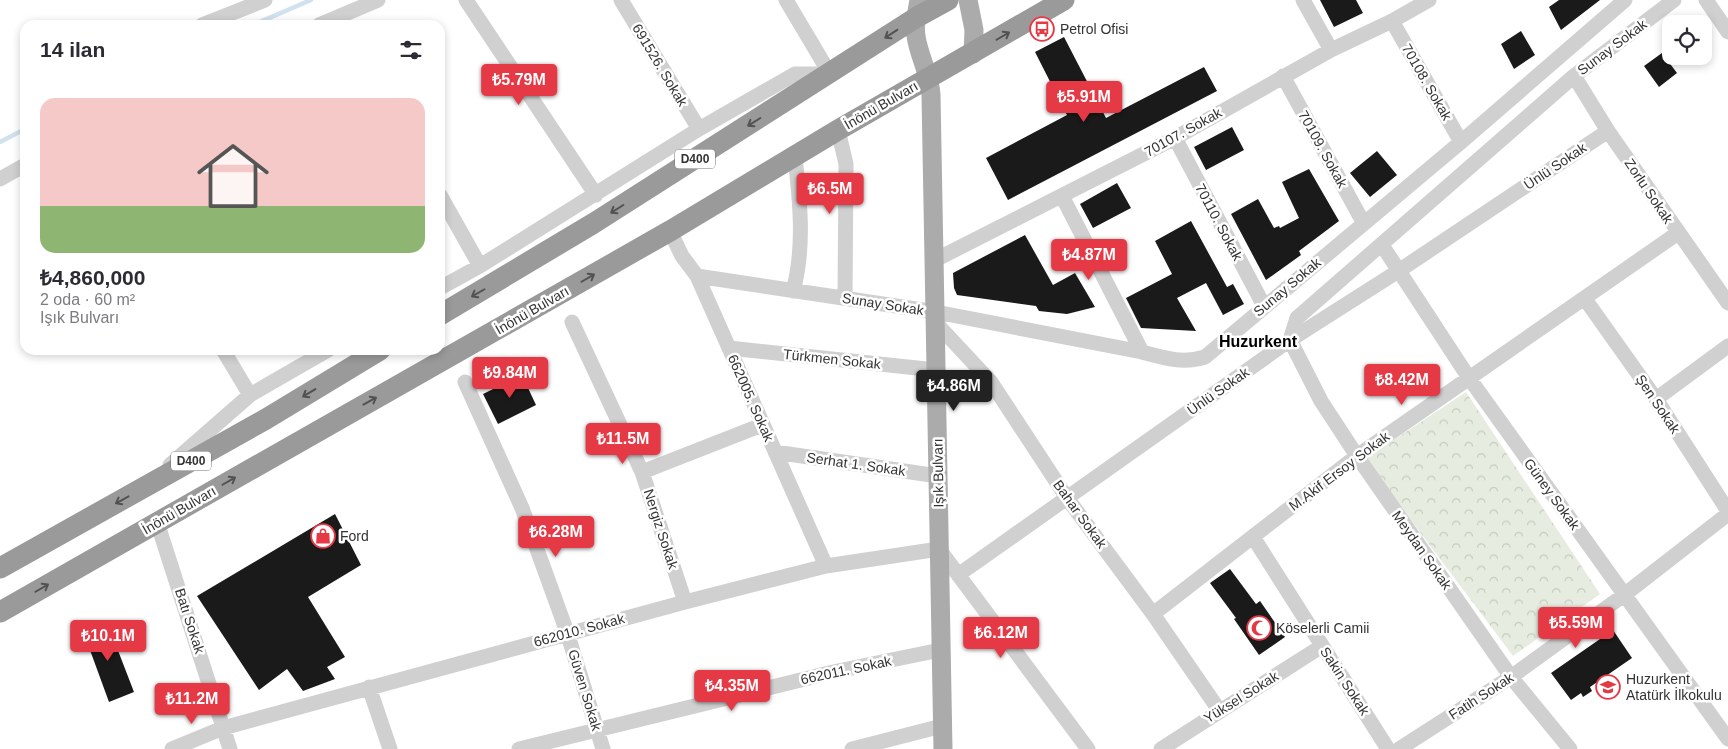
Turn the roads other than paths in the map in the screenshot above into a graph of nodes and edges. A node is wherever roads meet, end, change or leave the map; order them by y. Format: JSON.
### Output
{"nodes":[{"id":1,"x":265,"y":0,"type":"edge"},
{"id":2,"x":378,"y":0,"type":"edge"},
{"id":3,"x":466,"y":0,"type":"edge"},
{"id":4,"x":621,"y":0,"type":"edge"},
{"id":5,"x":786,"y":0,"type":"edge"},
{"id":6,"x":948,"y":0,"type":"edge"},
{"id":7,"x":968,"y":0,"type":"edge"},
{"id":8,"x":1064,"y":0,"type":"edge"},
{"id":9,"x":1303,"y":0,"type":"edge"},
{"id":10,"x":1429,"y":0,"type":"edge"},
{"id":11,"x":1625,"y":0,"type":"edge"},
{"id":12,"x":1674,"y":0,"type":"edge"},
{"id":13,"x":1706,"y":0,"type":"edge"},
{"id":14,"x":918,"y":8,"type":"edge"},
{"id":15,"x":215,"y":20,"type":"edge"},
{"id":16,"x":343,"y":20,"type":"edge"},
{"id":17,"x":1392,"y":21,"type":"junction"},
{"id":18,"x":1728,"y":32,"type":"edge"},
{"id":19,"x":1331,"y":50,"type":"junction"},
{"id":20,"x":973,"y":54,"type":"junction"},
{"id":21,"x":830,"y":74,"type":"junction"},
{"id":22,"x":1283,"y":76,"type":"junction"},
{"id":23,"x":1574,"y":76,"type":"junction"},
{"id":24,"x":930,"y":78,"type":"junction"},
{"id":25,"x":699,"y":129,"type":"junction"},
{"id":26,"x":838,"y":130,"type":"junction"},
{"id":27,"x":1608,"y":130,"type":"junction"},
{"id":28,"x":1175,"y":138,"type":"junction"},
{"id":29,"x":1461,"y":142,"type":"junction"},
{"id":30,"x":795,"y":157,"type":"junction"},
{"id":31,"x":20,"y":168,"type":"edge"},
{"id":32,"x":0,"y":179,"type":"edge"},
{"id":33,"x":596,"y":195,"type":"junction"},
{"id":34,"x":1062,"y":196,"type":"junction"},
{"id":35,"x":445,"y":204,"type":"edge"},
{"id":36,"x":1363,"y":222,"type":"junction"},
{"id":37,"x":670,"y":231,"type":"junction"},
{"id":38,"x":1678,"y":233,"type":"junction"},
{"id":39,"x":1382,"y":245,"type":"junction"},
{"id":40,"x":935,"y":260,"type":"junction"},
{"id":41,"x":480,"y":266,"type":"junction"},
{"id":42,"x":1400,"y":270,"type":"junction"},
{"id":43,"x":697,"y":276,"type":"junction"},
{"id":44,"x":445,"y":285,"type":"edge"},
{"id":45,"x":793,"y":291,"type":"junction"},
{"id":46,"x":845,"y":298,"type":"junction"},
{"id":47,"x":1585,"y":299,"type":"junction"},
{"id":48,"x":1728,"y":303,"type":"edge"},
{"id":49,"x":1264,"y":306,"type":"junction"},
{"id":50,"x":445,"y":312,"type":"edge"},
{"id":51,"x":936,"y":318,"type":"junction"},
{"id":52,"x":572,"y":322,"type":"dead end"},
{"id":53,"x":1290,"y":340,"type":"junction"},
{"id":54,"x":1728,"y":346,"type":"edge"},
{"id":55,"x":728,"y":348,"type":"junction"},
{"id":56,"x":1142,"y":352,"type":"junction"},
{"id":57,"x":227,"y":355,"type":"edge"},
{"id":58,"x":319,"y":355,"type":"edge"},
{"id":59,"x":372,"y":355,"type":"edge"},
{"id":60,"x":936,"y":370,"type":"junction"},
{"id":61,"x":1469,"y":378,"type":"junction"},
{"id":62,"x":465,"y":382,"type":"dead end"},
{"id":63,"x":250,"y":394,"type":"junction"},
{"id":64,"x":1656,"y":399,"type":"junction"},
{"id":65,"x":762,"y":425,"type":"junction"},
{"id":66,"x":775,"y":452,"type":"junction"},
{"id":67,"x":1357,"y":456,"type":"junction"},
{"id":68,"x":642,"y":472,"type":"junction"},
{"id":69,"x":938,"y":476,"type":"junction"},
{"id":70,"x":146,"y":486,"type":"junction"},
{"id":71,"x":1067,"y":498,"type":"junction"},
{"id":72,"x":1728,"y":512,"type":"edge"},
{"id":73,"x":157,"y":522,"type":"junction"},
{"id":74,"x":1253,"y":537,"type":"junction"},
{"id":75,"x":939,"y":549,"type":"junction"},
{"id":76,"x":826,"y":566,"type":"junction"},
{"id":77,"x":0,"y":568,"type":"edge"},
{"id":78,"x":958,"y":575,"type":"junction"},
{"id":79,"x":1624,"y":595,"type":"junction"},
{"id":80,"x":685,"y":602,"type":"junction"},
{"id":81,"x":0,"y":612,"type":"edge"},
{"id":82,"x":1153,"y":614,"type":"junction"},
{"id":83,"x":567,"y":632,"type":"junction"},
{"id":84,"x":1322,"y":646,"type":"junction"},
{"id":85,"x":940,"y":650,"type":"junction"},
{"id":86,"x":1511,"y":677,"type":"junction"},
{"id":87,"x":369,"y":687,"type":"junction"},
{"id":88,"x":1219,"y":710,"type":"junction"},
{"id":89,"x":942,"y":726,"type":"junction"},
{"id":90,"x":223,"y":728,"type":"junction"},
{"id":91,"x":597,"y":729,"type":"junction"},
{"id":92,"x":1728,"y":739,"type":"edge"},
{"id":93,"x":172,"y":749,"type":"edge"},
{"id":94,"x":230,"y":749,"type":"edge"},
{"id":95,"x":390,"y":749,"type":"edge"},
{"id":96,"x":519,"y":749,"type":"edge"},
{"id":97,"x":603,"y":749,"type":"edge"},
{"id":98,"x":852,"y":749,"type":"edge"},
{"id":99,"x":943,"y":749,"type":"edge"},
{"id":100,"x":1088,"y":749,"type":"edge"},
{"id":101,"x":1161,"y":749,"type":"edge"},
{"id":102,"x":1388,"y":749,"type":"edge"},
{"id":103,"x":1399,"y":749,"type":"edge"},
{"id":104,"x":1570,"y":749,"type":"edge"}],
"edges":[{"from":1,"to":15,"type":"street"},
{"from":2,"to":16,"type":"street"},
{"from":3,"to":33,"type":"street"},
{"from":4,"to":25,"type":"street","name":"691526. Sokak"},
{"from":5,"to":21,"type":"street"},
{"from":6,"to":14,"type":"highway","number":"D400"},
{"from":7,"to":20,"type":"main road"},
{"from":20,"to":8,"type":"highway","number":"D400","one_way":true},
{"from":9,"to":19,"type":"street"},
{"from":10,"to":17,"type":"street","name":"70107. Sokak"},
{"from":11,"to":29,"type":"street","name":"Sunay Sokak"},
{"from":12,"to":23,"type":"street","name":"Sunay Sokak"},
{"from":13,"to":18,"type":"street"},
{"from":14,"to":21,"type":"highway","number":"D400","one_way":true},
{"from":14,"to":24,"type":"main road"},
{"from":17,"to":19,"type":"street","name":"70107. Sokak"},
{"from":17,"to":29,"type":"street","name":"70108. Sokak"},
{"from":19,"to":22,"type":"street","name":"70107. Sokak"},
{"from":20,"to":24,"type":"highway","number":"D400"},
{"from":21,"to":25,"type":"street"},
{"from":21,"to":50,"type":"highway","number":"D400","one_way":true},
{"from":22,"to":28,"type":"street","name":"70107. Sokak"},
{"from":22,"to":36,"type":"street","name":"70109. Sokak"},
{"from":23,"to":27,"type":"street","name":"Zorlu Sokak"},
{"from":23,"to":39,"type":"street","name":"Sunay Sokak"},
{"from":24,"to":26,"type":"highway","name":"İnönü Bulvarı","number":"D400"},
{"from":24,"to":40,"type":"main road","name":"Işık Bulvarı"},
{"from":25,"to":33,"type":"street"},
{"from":26,"to":30,"type":"highway","name":"İnönü Bulvarı","number":"D400"},
{"from":26,"to":46,"type":"street"},
{"from":27,"to":38,"type":"street","name":"Zorlu Sokak"},
{"from":27,"to":42,"type":"street","name":"Ünlü Sokak"},
{"from":28,"to":34,"type":"street","name":"70107. Sokak"},
{"from":28,"to":49,"type":"street","name":"70110. Sokak"},
{"from":29,"to":36,"type":"street","name":"Sunay Sokak"},
{"from":30,"to":37,"type":"highway","name":"İnönü Bulvarı","number":"D400"},
{"from":30,"to":45,"type":"street"},
{"from":31,"to":32,"type":"street"},
{"from":33,"to":41,"type":"street"},
{"from":34,"to":40,"type":"street","name":"70107. Sokak"},
{"from":34,"to":56,"type":"street"},
{"from":35,"to":41,"type":"street"},
{"from":36,"to":49,"type":"street","name":"Sunay Sokak"},
{"from":37,"to":43,"type":"street","name":"662005. Sokak"},
{"from":73,"to":37,"type":"highway","name":"İnönü Bulvarı","number":"D400","one_way":true},
{"from":38,"to":47,"type":"street","name":"M.Akif Ersoy Sokak"},
{"from":38,"to":48,"type":"street","name":"Zorlu Sokak"},
{"from":39,"to":42,"type":"street","name":"Güney Sokak"},
{"from":39,"to":53,"type":"street","name":"Sunay Sokak"},
{"from":40,"to":51,"type":"main road","name":"Işık Bulvarı"},
{"from":41,"to":44,"type":"street"},
{"from":42,"to":53,"type":"street","name":"Ünlü Sokak"},
{"from":42,"to":61,"type":"street","name":"Güney Sokak"},
{"from":43,"to":45,"type":"street","name":"Sunay Sokak"},
{"from":43,"to":55,"type":"street","name":"662005. Sokak"},
{"from":45,"to":46,"type":"street","name":"Sunay Sokak"},
{"from":46,"to":51,"type":"street","name":"Sunay Sokak"},
{"from":47,"to":61,"type":"street","name":"M.Akif Ersoy Sokak"},
{"from":47,"to":64,"type":"street","name":"Şen Sokak"},
{"from":49,"to":56,"type":"street","name":"Sunay Sokak"},
{"from":51,"to":56,"type":"street","name":"Sunay Sokak"},
{"from":51,"to":60,"type":"main road","name":"Işık Bulvarı"},
{"from":51,"to":71,"type":"street","name":"Bahar Sokak"},
{"from":52,"to":68,"type":"street","name":"Nergiz Sokak"},
{"from":53,"to":67,"type":"street","name":"Meydan Sokak"},
{"from":53,"to":71,"type":"street","name":"Ünlü Sokak"},
{"from":54,"to":64,"type":"street"},
{"from":55,"to":60,"type":"street","name":"Türkmen Sokak"},
{"from":55,"to":65,"type":"street","name":"662005. Sokak"},
{"from":57,"to":63,"type":"street"},
{"from":58,"to":63,"type":"street"},
{"from":59,"to":70,"type":"highway","number":"D400","one_way":true},
{"from":60,"to":69,"type":"main road","name":"Işık Bulvarı"},
{"from":61,"to":67,"type":"street","name":"M.Akif Ersoy Sokak"},
{"from":61,"to":79,"type":"street","name":"Güney Sokak"},
{"from":62,"to":83,"type":"street","name":"Güven Sokak"},
{"from":63,"to":70,"type":"street"},
{"from":64,"to":72,"type":"street","name":"Şen Sokak"},
{"from":65,"to":66,"type":"street","name":"662005. Sokak"},
{"from":65,"to":68,"type":"street"},
{"from":66,"to":69,"type":"street","name":"Serhat 1. Sokak"},
{"from":66,"to":76,"type":"street","name":"662005. Sokak"},
{"from":67,"to":74,"type":"street","name":"M.Akif Ersoy Sokak"},
{"from":67,"to":86,"type":"street","name":"Meydan Sokak"},
{"from":68,"to":80,"type":"street","name":"Nergiz Sokak"},
{"from":69,"to":75,"type":"main road","name":"Işık Bulvarı"},
{"from":70,"to":77,"type":"highway","number":"D400","one_way":true},
{"from":71,"to":78,"type":"street","name":"Ünlü Sokak"},
{"from":71,"to":82,"type":"street","name":"Bahar Sokak"},
{"from":72,"to":79,"type":"street","name":"Fatih Sokak"},
{"from":81,"to":73,"type":"highway","name":"İnönü Bulvarı","number":"D400","one_way":true},
{"from":73,"to":90,"type":"street","name":"Batı Sokak"},
{"from":74,"to":82,"type":"street","name":"M.Akif Ersoy Sokak"},
{"from":74,"to":84,"type":"street","name":"Sakin Sokak"},
{"from":75,"to":76,"type":"street","name":"662010. Sokak"},
{"from":75,"to":78,"type":"street"},
{"from":75,"to":85,"type":"main road","name":"Işık Bulvarı"},
{"from":76,"to":80,"type":"street","name":"662010. Sokak"},
{"from":78,"to":100,"type":"street"},
{"from":79,"to":86,"type":"street","name":"Fatih Sokak"},
{"from":79,"to":92,"type":"street","name":"Güney Sokak"},
{"from":80,"to":83,"type":"street","name":"662010. Sokak"},
{"from":82,"to":88,"type":"street","name":"Bahar Sokak"},
{"from":83,"to":87,"type":"street","name":"662010. Sokak"},
{"from":83,"to":91,"type":"street","name":"Güven Sokak"},
{"from":84,"to":88,"type":"street","name":"Yüksel Sokak"},
{"from":84,"to":102,"type":"street","name":"Sakin Sokak"},
{"from":85,"to":89,"type":"main road","name":"Işık Bulvarı"},
{"from":85,"to":91,"type":"street","name":"662011. Sokak"},
{"from":86,"to":103,"type":"street","name":"Fatih Sokak"},
{"from":86,"to":104,"type":"street","name":"Meydan Sokak"},
{"from":87,"to":90,"type":"street","name":"662010. Sokak"},
{"from":87,"to":95,"type":"street"},
{"from":88,"to":101,"type":"street","name":"Yüksel Sokak"},
{"from":89,"to":98,"type":"street"},
{"from":89,"to":99,"type":"main road","name":"Işık Bulvarı"},
{"from":90,"to":93,"type":"street","name":"662010. Sokak"},
{"from":90,"to":94,"type":"street","name":"Batı Sokak"},
{"from":91,"to":96,"type":"street","name":"662011. Sokak"},
{"from":91,"to":97,"type":"street","name":"Güven Sokak"}]}
